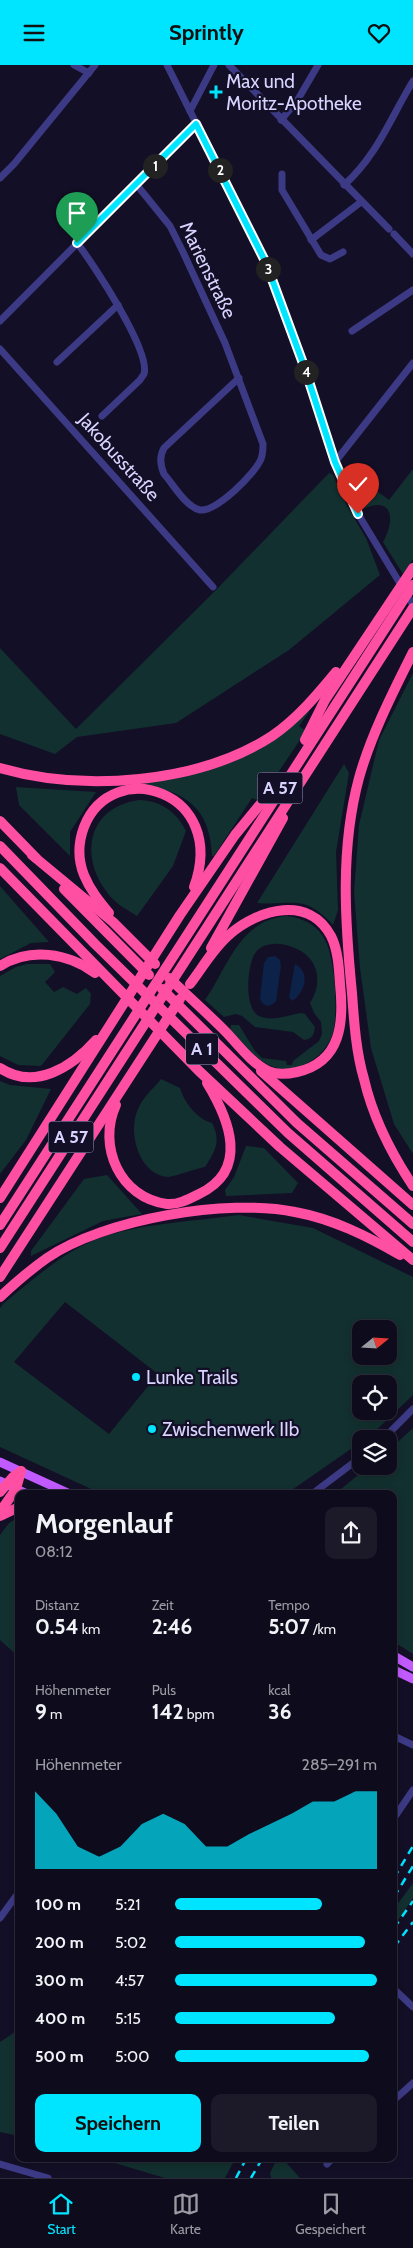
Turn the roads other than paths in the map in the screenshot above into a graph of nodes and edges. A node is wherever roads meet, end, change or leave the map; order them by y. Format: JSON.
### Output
{"nodes":[{"id":1,"x":74,"y":65,"type":"edge"},
{"id":2,"x":95,"y":65,"type":"edge"},
{"id":3,"x":166,"y":65,"type":"edge"},
{"id":4,"x":214,"y":65,"type":"edge"},
{"id":5,"x":228,"y":65,"type":"edge"},
{"id":6,"x":318,"y":65,"type":"edge"},
{"id":7,"x":89,"y":73,"type":"junction"},
{"id":8,"x":413,"y":81,"type":"edge"},
{"id":9,"x":190,"y":111,"type":"junction"},
{"id":10,"x":281,"y":120,"type":"junction"},
{"id":11,"x":196,"y":124,"type":"junction"},
{"id":12,"x":282,"y":173,"type":"dead end"},
{"id":13,"x":0,"y":178,"type":"edge"},
{"id":14,"x":136,"y":184,"type":"junction"},
{"id":15,"x":344,"y":185,"type":"junction"},
{"id":16,"x":361,"y":202,"type":"junction"},
{"id":17,"x":311,"y":240,"type":"junction"},
{"id":18,"x":77,"y":243,"type":"junction"},
{"id":19,"x":412,"y":251,"type":"edge"},
{"id":20,"x":343,"y":252,"type":"dead end"},
{"id":21,"x":413,"y":290,"type":"edge"},
{"id":22,"x":118,"y":305,"type":"junction"},
{"id":23,"x":0,"y":321,"type":"edge"},
{"id":24,"x":352,"y":331,"type":"dead end"},
{"id":25,"x":0,"y":349,"type":"edge"},
{"id":26,"x":57,"y":362,"type":"dead end"},
{"id":27,"x":413,"y":363,"type":"edge"},
{"id":28,"x":239,"y":378,"type":"junction"},
{"id":29,"x":102,"y":416,"type":"dead end"},
{"id":30,"x":335,"y":462,"type":"junction"},
{"id":31,"x":412,"y":569,"type":"edge"},
{"id":32,"x":413,"y":585,"type":"edge"},
{"id":33,"x":213,"y":587,"type":"dead end"},
{"id":34,"x":413,"y":606,"type":"edge"},
{"id":35,"x":360,"y":645,"type":"junction"},
{"id":36,"x":413,"y":652,"type":"edge"},
{"id":37,"x":0,"y":768,"type":"edge"},
{"id":38,"x":298,"y":786,"type":"junction"},
{"id":39,"x":0,"y":821,"type":"edge"},
{"id":40,"x":0,"y":846,"type":"edge"},
{"id":41,"x":32,"y":855,"type":"junction"},
{"id":42,"x":0,"y":868,"type":"edge"},
{"id":43,"x":180,"y":915,"type":"junction"},
{"id":44,"x":143,"y":952,"type":"junction"},
{"id":45,"x":0,"y":965,"type":"edge"},
{"id":46,"x":190,"y":984,"type":"junction"},
{"id":47,"x":116,"y":989,"type":"junction"},
{"id":48,"x":194,"y":1003,"type":"junction"},
{"id":49,"x":107,"y":1029,"type":"junction"},
{"id":50,"x":0,"y":1067,"type":"edge"},
{"id":51,"x":198,"y":1069,"type":"junction"},
{"id":52,"x":130,"y":1076,"type":"junction"},
{"id":53,"x":413,"y":1185,"type":"edge"},
{"id":54,"x":0,"y":1198,"type":"edge"},
{"id":55,"x":413,"y":1205,"type":"edge"},
{"id":56,"x":413,"y":1224,"type":"edge"},
{"id":57,"x":0,"y":1225,"type":"edge"},
{"id":58,"x":413,"y":1242,"type":"edge"},
{"id":59,"x":0,"y":1247,"type":"edge"},
{"id":60,"x":413,"y":1261,"type":"edge"},
{"id":61,"x":0,"y":1277,"type":"edge"},
{"id":62,"x":0,"y":1297,"type":"edge"},
{"id":63,"x":413,"y":1409,"type":"edge"},
{"id":64,"x":392,"y":1430,"type":"edge"},
{"id":65,"x":0,"y":1462,"type":"edge"},
{"id":66,"x":352,"y":1464,"type":"edge"},
{"id":67,"x":21,"y":1471,"type":"junction"},
{"id":68,"x":3,"y":1482,"type":"edge"},
{"id":69,"x":16,"y":1489,"type":"joint"},
{"id":70,"x":61,"y":1490,"type":"edge"},
{"id":71,"x":316,"y":1490,"type":"edge"},
{"id":72,"x":15,"y":1491,"type":"edge"},
{"id":73,"x":0,"y":1492,"type":"edge"},
{"id":74,"x":15,"y":1508,"type":"edge"},
{"id":75,"x":0,"y":1514,"type":"edge"},
{"id":76,"x":397,"y":1658,"type":"edge"},
{"id":77,"x":413,"y":1667,"type":"edge"},
{"id":78,"x":397,"y":1671,"type":"edge"},
{"id":79,"x":413,"y":1679,"type":"edge"},
{"id":80,"x":397,"y":1737,"type":"edge"},
{"id":81,"x":413,"y":1745,"type":"edge"},
{"id":82,"x":413,"y":1790,"type":"edge"},
{"id":83,"x":397,"y":1814,"type":"edge"},
{"id":84,"x":15,"y":1897,"type":"edge"},
{"id":85,"x":0,"y":1918,"type":"edge"},
{"id":86,"x":397,"y":1992,"type":"edge"},
{"id":87,"x":413,"y":2007,"type":"edge"},
{"id":88,"x":413,"y":2083,"type":"edge"},
{"id":89,"x":397,"y":2098,"type":"edge"},
{"id":90,"x":0,"y":2164,"type":"edge"},
{"id":91,"x":48,"y":2178,"type":"edge"}],
"edges":[{"from":1,"to":7,"type":"street"},
{"from":2,"to":7,"type":"street"},
{"from":3,"to":9,"type":"street"},
{"from":4,"to":9,"type":"street"},
{"from":5,"to":10,"type":"street"},
{"from":6,"to":10,"type":"street"},
{"from":7,"to":13,"type":"street"},
{"from":8,"to":15,"type":"street"},
{"from":9,"to":11,"type":"street"},
{"from":10,"to":15,"type":"street"},
{"from":11,"to":14,"type":"street"},
{"from":11,"to":30,"type":"street"},
{"from":12,"to":17,"type":"street"},
{"from":14,"to":18,"type":"street"},
{"from":14,"to":28,"type":"street","name":"Marienstraße"},
{"from":15,"to":16,"type":"street"},
{"from":16,"to":17,"type":"street"},
{"from":16,"to":19,"type":"street"},
{"from":17,"to":20,"type":"street"},
{"from":18,"to":22,"type":"street"},
{"from":18,"to":23,"type":"street"},
{"from":21,"to":24,"type":"street"},
{"from":22,"to":26,"type":"street"},
{"from":22,"to":29,"type":"street"},
{"from":25,"to":33,"type":"street","name":"Jakobusstraße"},
{"from":27,"to":30,"type":"street"},
{"from":28,"to":28,"type":"street","name":"Marienstraße"},
{"from":30,"to":34,"type":"street"},
{"from":31,"to":35,"type":"highway"},
{"from":32,"to":57,"type":"highway","number":"A 57"},
{"from":34,"to":38,"type":"highway","number":"A 57"},
{"from":35,"to":37,"type":"highway"},
{"from":35,"to":43,"type":"highway"},
{"from":36,"to":53,"type":"highway"},
{"from":38,"to":46,"type":"highway"},
{"from":38,"to":59,"type":"highway","number":"A 57"},
{"from":39,"to":41,"type":"highway","number":"A 1"},
{"from":40,"to":58,"type":"highway","number":"A 1"},
{"from":41,"to":44,"type":"highway"},
{"from":41,"to":56,"type":"highway","number":"A 1"},
{"from":42,"to":47,"type":"highway"},
{"from":43,"to":44,"type":"highway"},
{"from":43,"to":49,"type":"highway"},
{"from":44,"to":48,"type":"highway"},
{"from":45,"to":47,"type":"highway"},
{"from":46,"to":48,"type":"highway"},
{"from":46,"to":52,"type":"highway"},
{"from":47,"to":51,"type":"highway"},
{"from":48,"to":55,"type":"highway"},
{"from":49,"to":50,"type":"highway"},
{"from":49,"to":54,"type":"highway"},
{"from":51,"to":52,"type":"highway"},
{"from":51,"to":60,"type":"highway"},
{"from":52,"to":61,"type":"highway"},
{"from":60,"to":62,"type":"highway"},
{"from":63,"to":64,"type":"street"},
{"from":65,"to":67,"type":"main road"},
{"from":66,"to":71,"type":"street"},
{"from":67,"to":68,"type":"highway"},
{"from":67,"to":69,"type":"highway"},
{"from":67,"to":70,"type":"main road"},
{"from":68,"to":69,"type":"main road"},
{"from":68,"to":73,"type":"highway"},
{"from":72,"to":75,"type":"highway"},
{"from":74,"to":75,"type":"highway"},
{"from":76,"to":77,"type":"main road"},
{"from":78,"to":79,"type":"main road"},
{"from":80,"to":81,"type":"street"},
{"from":82,"to":83,"type":"street"},
{"from":84,"to":85,"type":"street"},
{"from":86,"to":87,"type":"street"},
{"from":88,"to":89,"type":"street"},
{"from":90,"to":91,"type":"street"}]}
